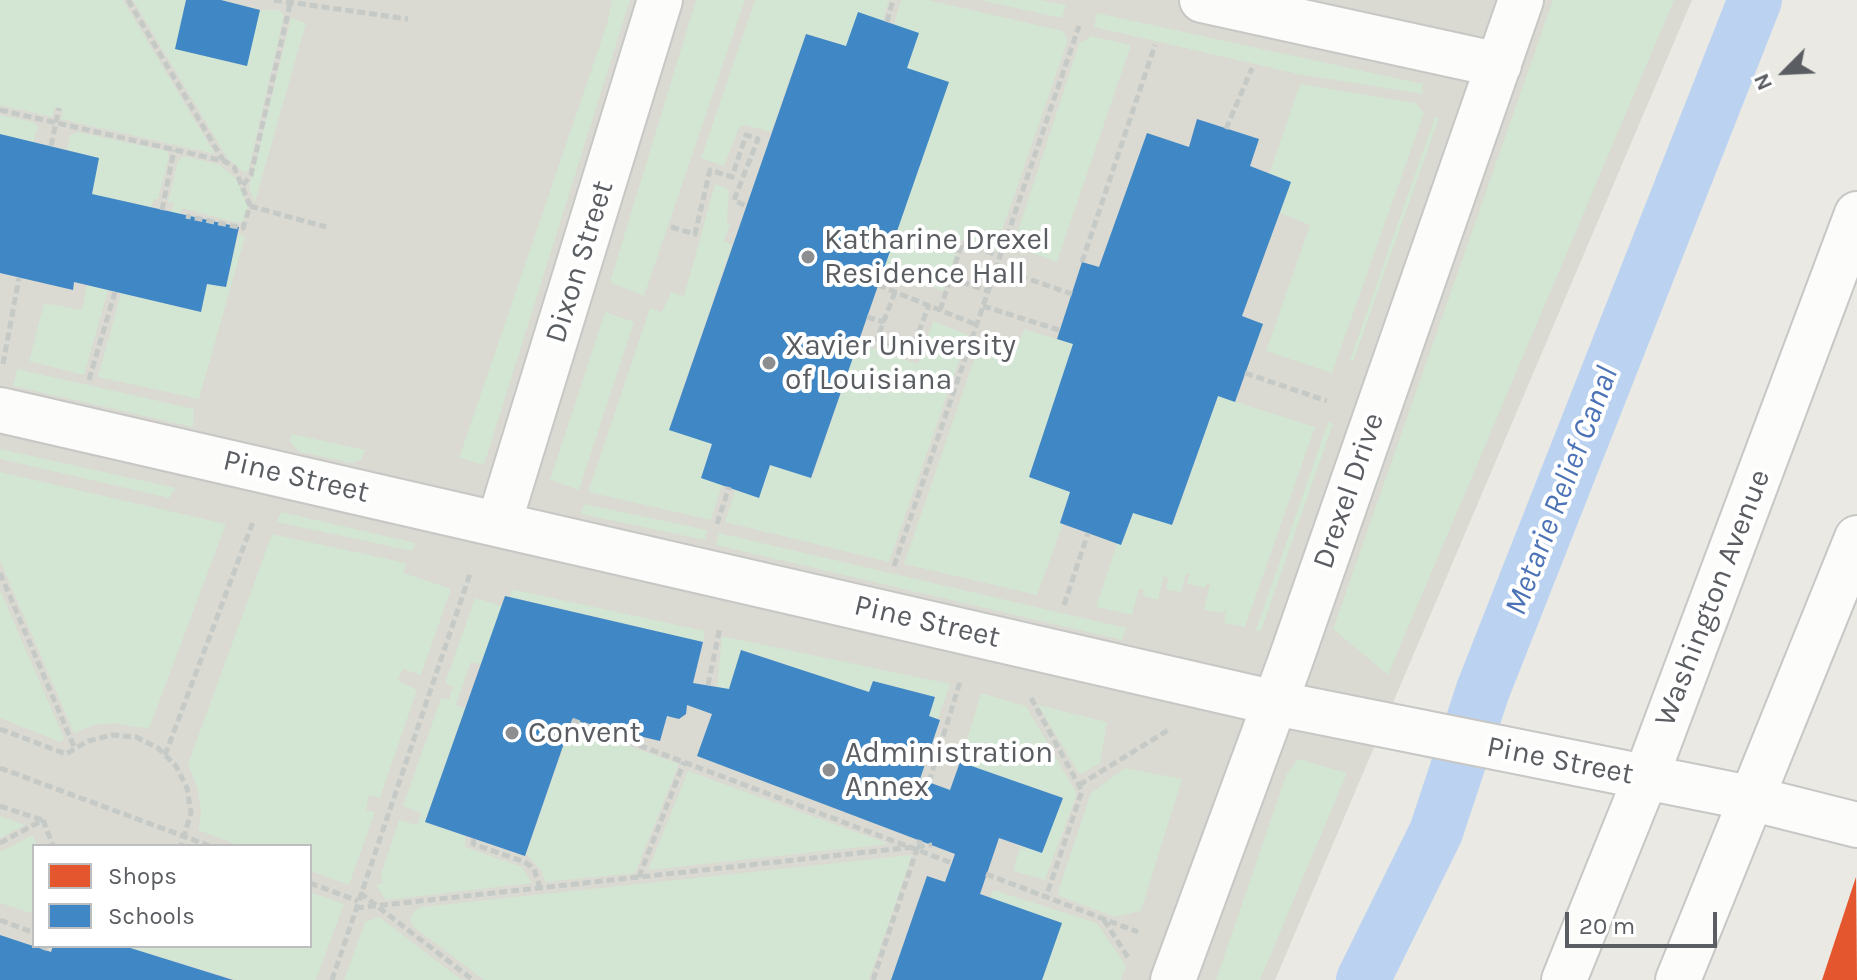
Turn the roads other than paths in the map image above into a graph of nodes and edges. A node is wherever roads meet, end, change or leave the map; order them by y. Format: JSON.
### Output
{"nodes":[{"id":1,"x":660,"y":0,"type":"edge"},
{"id":2,"x":1202,"y":0,"type":"edge"},
{"id":3,"x":1521,"y":0,"type":"edge"},
{"id":4,"x":1322,"y":12,"type":"edge"},
{"id":5,"x":1499,"y":65,"type":"junction"},
{"id":6,"x":1857,"y":214,"type":"edge"},
{"id":7,"x":0,"y":410,"type":"edge"},
{"id":8,"x":499,"y":523,"type":"junction"},
{"id":9,"x":1857,"y":538,"type":"edge"},
{"id":10,"x":1275,"y":703,"type":"junction"},
{"id":11,"x":1646,"y":777,"type":"junction"},
{"id":12,"x":1750,"y":798,"type":"junction"},
{"id":13,"x":1857,"y":825,"type":"edge"},
{"id":14,"x":1154,"y":973,"type":"edge"},
{"id":15,"x":1564,"y":980,"type":"edge"},
{"id":16,"x":1678,"y":980,"type":"edge"}],
"edges":[{"from":1,"to":8,"type":"street","name":"Dixon Street"},
{"from":2,"to":4,"type":"street"},
{"from":3,"to":5,"type":"street","name":"Drexel Drive"},
{"from":4,"to":5,"type":"street"},
{"from":5,"to":10,"type":"street","name":"Drexel Drive"},
{"from":6,"to":11,"type":"street","name":"Washington Avenue"},
{"from":7,"to":8,"type":"street","name":"Pine Street"},
{"from":8,"to":10,"type":"street","name":"Pine Street"},
{"from":9,"to":12,"type":"street"},
{"from":10,"to":11,"type":"street","name":"Pine Street"},
{"from":10,"to":14,"type":"street","name":"Drexel Drive"},
{"from":11,"to":12,"type":"street","name":"Pine Street"},
{"from":11,"to":15,"type":"street","name":"Washington Avenue"},
{"from":12,"to":13,"type":"street","name":"Pine Street"},
{"from":12,"to":16,"type":"street"}]}
